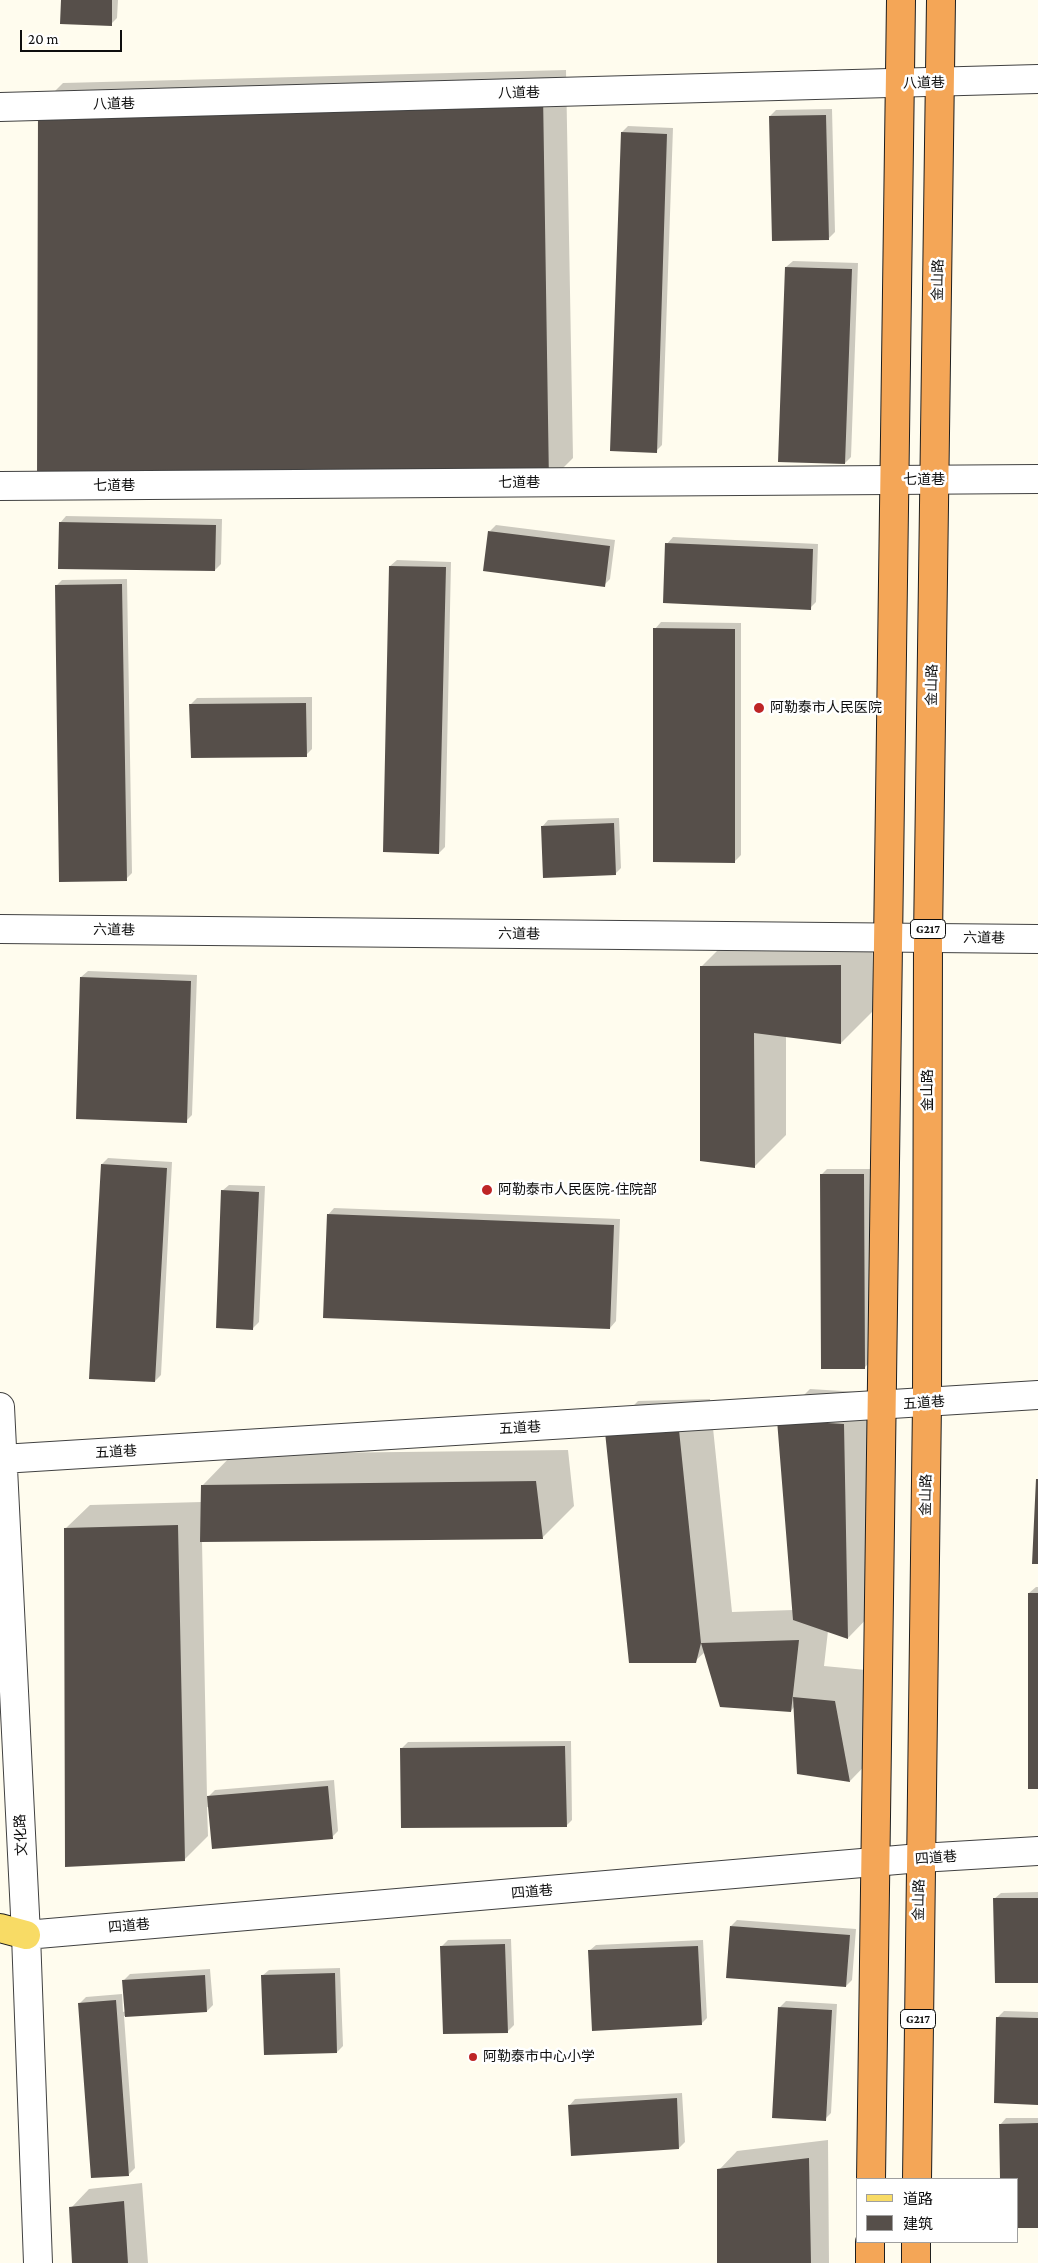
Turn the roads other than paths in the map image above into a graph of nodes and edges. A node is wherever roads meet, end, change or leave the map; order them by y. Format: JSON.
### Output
{"nodes":[{"id":1,"x":901,"y":0,"type":"edge"},
{"id":2,"x":941,"y":0,"type":"edge"},
{"id":3,"x":1038,"y":80,"type":"edge"},
{"id":4,"x":901,"y":83,"type":"junction"},
{"id":5,"x":940,"y":83,"type":"junction"},
{"id":6,"x":0,"y":107,"type":"edge"},
{"id":7,"x":1038,"y":479,"type":"edge"},
{"id":8,"x":894,"y":480,"type":"junction"},
{"id":9,"x":935,"y":480,"type":"junction"},
{"id":10,"x":0,"y":486,"type":"edge"},
{"id":11,"x":0,"y":929,"type":"edge"},
{"id":12,"x":887,"y":937,"type":"junction"},
{"id":13,"x":928,"y":938,"type":"junction"},
{"id":14,"x":1038,"y":939,"type":"edge"},
{"id":15,"x":1038,"y":1395,"type":"edge"},
{"id":16,"x":927,"y":1403,"type":"junction"},
{"id":17,"x":881,"y":1406,"type":"junction"},
{"id":18,"x":0,"y":1408,"type":"edge"},
{"id":19,"x":2,"y":1459,"type":"junction"},
{"id":20,"x":1038,"y":1851,"type":"edge"},
{"id":21,"x":920,"y":1858,"type":"junction"},
{"id":22,"x":875,"y":1862,"type":"junction"},
{"id":23,"x":0,"y":1928,"type":"edge"},
{"id":24,"x":13,"y":1937,"type":"edge"},
{"id":25,"x":871,"y":2178,"type":"edge"},
{"id":26,"x":917,"y":2178,"type":"edge"},
{"id":27,"x":870,"y":2243,"type":"edge"},
{"id":28,"x":916,"y":2243,"type":"edge"},
{"id":29,"x":38,"y":2263,"type":"edge"},
{"id":30,"x":870,"y":2263,"type":"edge"},
{"id":31,"x":916,"y":2263,"type":"edge"}],
"edges":[{"from":1,"to":4,"type":"highway"},
{"from":2,"to":5,"type":"highway","name":"金山路","number":"G217"},
{"from":3,"to":5,"type":"street","name":"八道巷"},
{"from":4,"to":5,"type":"street","name":"八道巷"},
{"from":4,"to":6,"type":"street","name":"八道巷"},
{"from":4,"to":8,"type":"highway"},
{"from":5,"to":9,"type":"highway","name":"金山路","number":"G217"},
{"from":7,"to":9,"type":"street","name":"七道巷"},
{"from":8,"to":9,"type":"street","name":"七道巷"},
{"from":8,"to":10,"type":"street","name":"七道巷"},
{"from":8,"to":12,"type":"highway"},
{"from":9,"to":13,"type":"highway","name":"金山路","number":"G217"},
{"from":11,"to":12,"type":"street","name":"六道巷"},
{"from":12,"to":13,"type":"street","name":"六道巷"},
{"from":12,"to":17,"type":"highway"},
{"from":13,"to":14,"type":"street","name":"六道巷"},
{"from":13,"to":16,"type":"highway","name":"金山路","number":"G217"},
{"from":15,"to":16,"type":"street","name":"五道巷"},
{"from":16,"to":17,"type":"street","name":"五道巷"},
{"from":16,"to":21,"type":"highway","name":"金山路","number":"G217"},
{"from":17,"to":19,"type":"street","name":"五道巷"},
{"from":17,"to":22,"type":"highway"},
{"from":18,"to":19,"type":"street","name":"文化路"},
{"from":19,"to":24,"type":"street","name":"文化路"},
{"from":20,"to":21,"type":"street","name":"四道巷"},
{"from":21,"to":22,"type":"street","name":"四道巷"},
{"from":21,"to":26,"type":"highway","name":"金山路","number":"G217"},
{"from":22,"to":24,"type":"street","name":"四道巷"},
{"from":22,"to":25,"type":"highway"},
{"from":23,"to":24,"type":"main road"},
{"from":24,"to":29,"type":"street","name":"文化路"},
{"from":27,"to":30,"type":"highway"},
{"from":28,"to":31,"type":"highway"}]}
